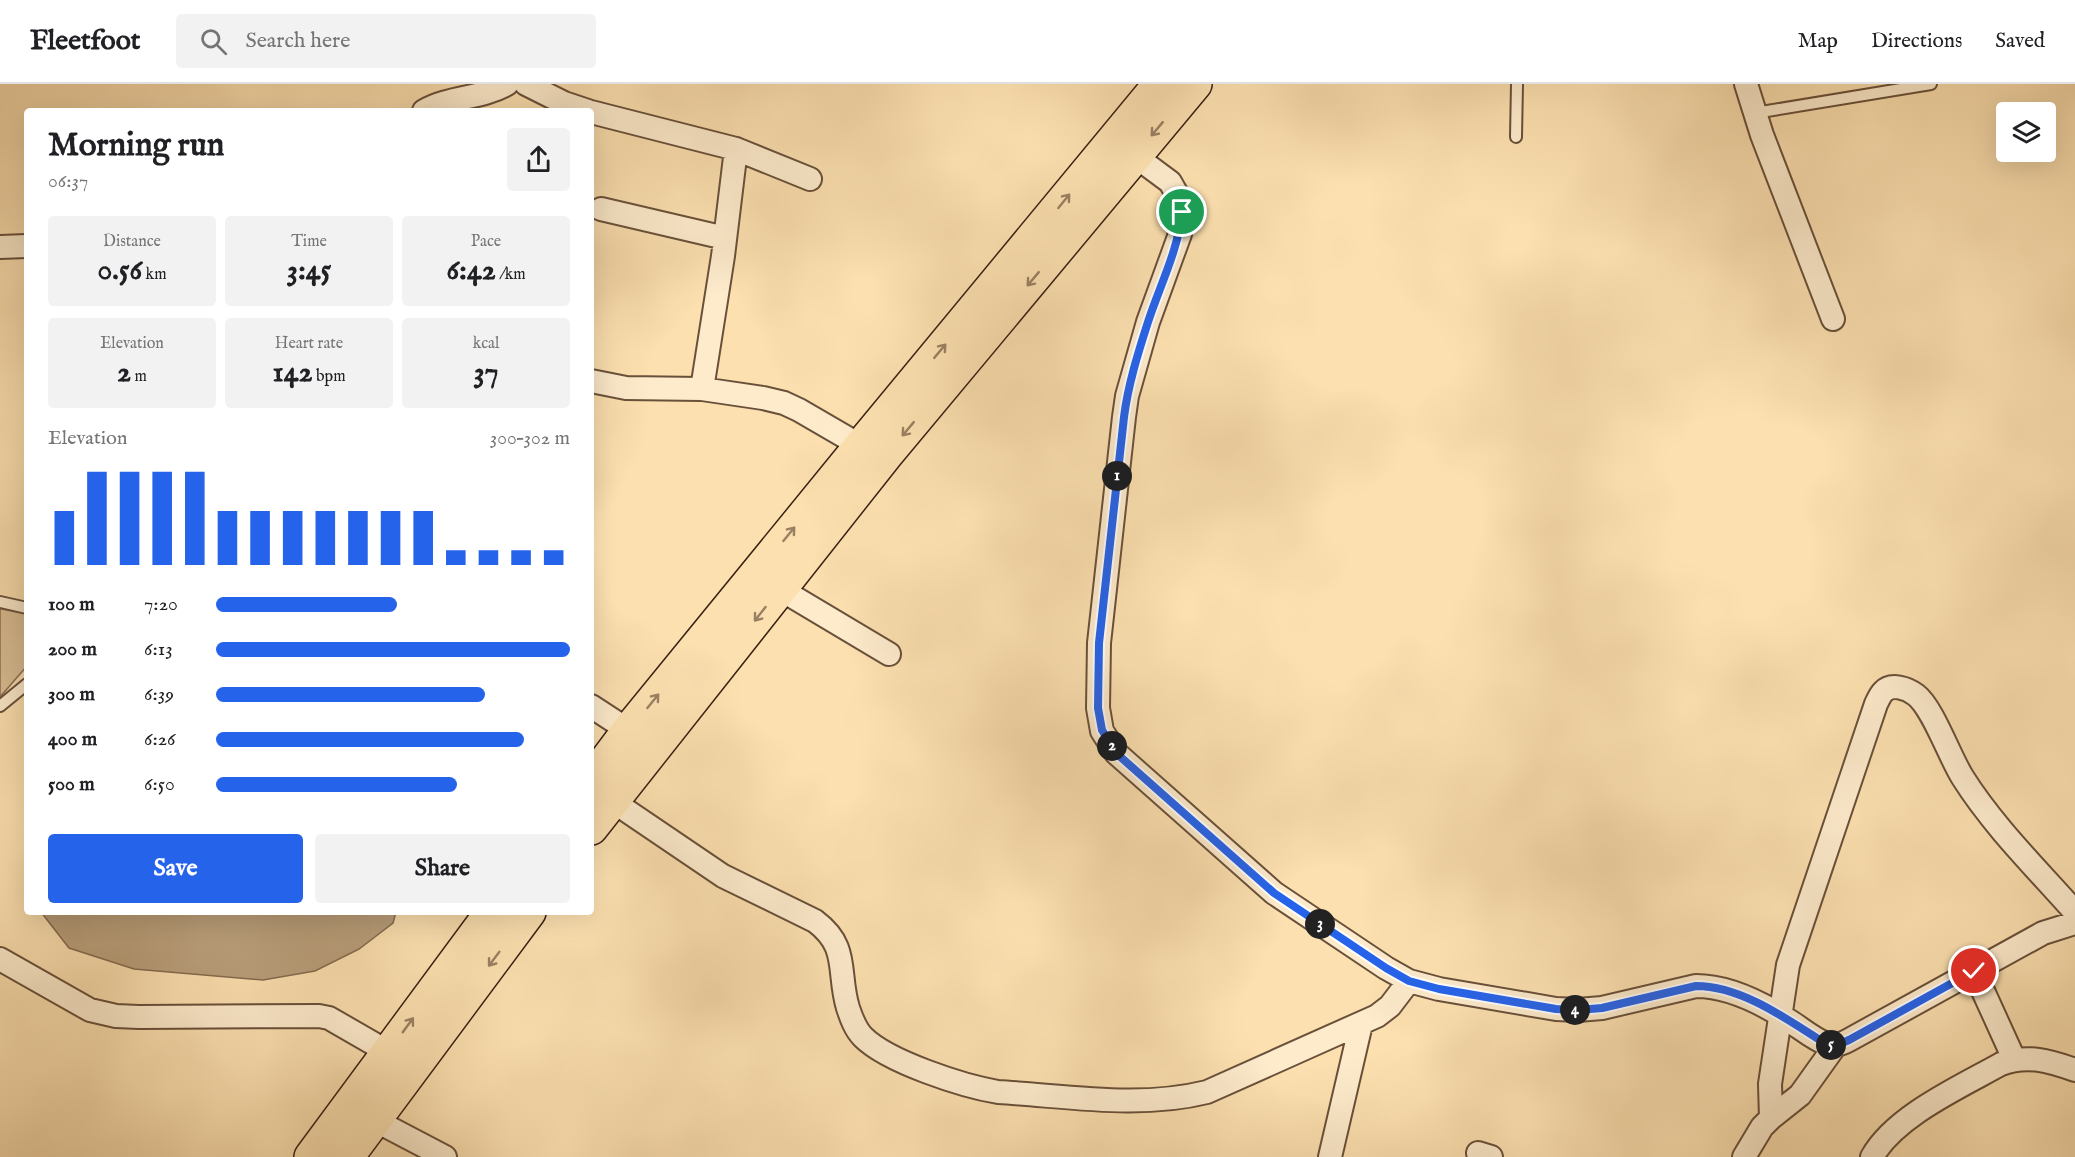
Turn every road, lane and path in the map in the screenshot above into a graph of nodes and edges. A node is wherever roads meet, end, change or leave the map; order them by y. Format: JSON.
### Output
{"nodes":[{"id":1,"x":507,"y":84,"type":"edge"},
{"id":2,"x":526,"y":84,"type":"edge"},
{"id":3,"x":1160,"y":84,"type":"edge"},
{"id":4,"x":1195,"y":84,"type":"edge"},
{"id":5,"x":1517,"y":84,"type":"edge"},
{"id":6,"x":1746,"y":84,"type":"edge"},
{"id":7,"x":1931,"y":84,"type":"edge"},
{"id":8,"x":430,"y":108,"type":"edge"},
{"id":9,"x":580,"y":108,"type":"edge"},
{"id":10,"x":594,"y":112,"type":"edge"},
{"id":11,"x":1755,"y":113,"type":"junction"},
{"id":12,"x":1516,"y":137,"type":"dead end"},
{"id":13,"x":736,"y":149,"type":"junction"},
{"id":14,"x":1135,"y":156,"type":"junction"},
{"id":15,"x":810,"y":178,"type":"dead end"},
{"id":16,"x":601,"y":208,"type":"dead end"},
{"id":17,"x":725,"y":238,"type":"junction"},
{"id":18,"x":24,"y":246,"type":"edge"},
{"id":19,"x":0,"y":247,"type":"edge"},
{"id":20,"x":1833,"y":319,"type":"dead end"},
{"id":21,"x":594,"y":382,"type":"edge"},
{"id":22,"x":702,"y":388,"type":"junction"},
{"id":23,"x":861,"y":446,"type":"junction"},
{"id":24,"x":780,"y":589,"type":"junction"},
{"id":25,"x":0,"y":602,"type":"edge"},
{"id":26,"x":24,"y":607,"type":"edge"},
{"id":27,"x":889,"y":654,"type":"dead end"},
{"id":28,"x":24,"y":686,"type":"edge"},
{"id":29,"x":0,"y":706,"type":"edge"},
{"id":30,"x":594,"y":708,"type":"edge"},
{"id":31,"x":641,"y":739,"type":"junction"},
{"id":32,"x":599,"y":775,"type":"edge"},
{"id":33,"x":594,"y":808,"type":"edge"},
{"id":34,"x":2075,"y":912,"type":"edge"},
{"id":35,"x":490,"y":915,"type":"edge"},
{"id":36,"x":526,"y":915,"type":"edge"},
{"id":37,"x":2075,"y":923,"type":"edge"},
{"id":38,"x":0,"y":959,"type":"edge"},
{"id":39,"x":1974,"y":971,"type":"junction"},
{"id":40,"x":1409,"y":981,"type":"junction"},
{"id":41,"x":1780,"y":1014,"type":"junction"},
{"id":42,"x":1361,"y":1024,"type":"junction"},
{"id":43,"x":1835,"y":1046,"type":"junction"},
{"id":44,"x":387,"y":1052,"type":"junction"},
{"id":45,"x":2014,"y":1059,"type":"junction"},
{"id":46,"x":2075,"y":1070,"type":"edge"},
{"id":47,"x":361,"y":1113,"type":"junction"},
{"id":48,"x":1771,"y":1118,"type":"junction"},
{"id":49,"x":311,"y":1157,"type":"edge"},
{"id":50,"x":347,"y":1157,"type":"edge"},
{"id":51,"x":445,"y":1157,"type":"edge"},
{"id":52,"x":1330,"y":1157,"type":"edge"},
{"id":53,"x":1744,"y":1157,"type":"edge"},
{"id":54,"x":1872,"y":1157,"type":"edge"}],
"edges":[{"from":1,"to":8,"type":"street"},
{"from":2,"to":9,"type":"street"},
{"from":23,"to":3,"type":"main road","one_way":true},
{"from":4,"to":14,"type":"main road","one_way":true},
{"from":5,"to":12,"type":"lane"},
{"from":6,"to":11,"type":"street"},
{"from":7,"to":11,"type":"lane"},
{"from":10,"to":13,"type":"street"},
{"from":11,"to":20,"type":"street"},
{"from":13,"to":15,"type":"street"},
{"from":13,"to":17,"type":"street"},
{"from":14,"to":24,"type":"main road","one_way":true},
{"from":14,"to":40,"type":"street"},
{"from":16,"to":17,"type":"street"},
{"from":17,"to":22,"type":"street"},
{"from":18,"to":19,"type":"street"},
{"from":21,"to":22,"type":"street"},
{"from":22,"to":23,"type":"street"},
{"from":31,"to":23,"type":"main road","one_way":true},
{"from":24,"to":27,"type":"street"},
{"from":24,"to":31,"type":"main road","one_way":true},
{"from":25,"to":26,"type":"lane"},
{"from":28,"to":29,"type":"lane"},
{"from":30,"to":31,"type":"street"},
{"from":31,"to":32,"type":"main road"},
{"from":31,"to":32,"type":"main road"},
{"from":32,"to":33,"type":"main road"},
{"from":32,"to":42,"type":"street"},
{"from":34,"to":41,"type":"street"},
{"from":44,"to":35,"type":"main road","one_way":true},
{"from":36,"to":47,"type":"main road","one_way":true},
{"from":37,"to":39,"type":"street"},
{"from":38,"to":44,"type":"street"},
{"from":39,"to":43,"type":"street"},
{"from":39,"to":45,"type":"street"},
{"from":40,"to":41,"type":"street"},
{"from":40,"to":42,"type":"street"},
{"from":41,"to":43,"type":"street"},
{"from":41,"to":48,"type":"street"},
{"from":42,"to":52,"type":"street"},
{"from":43,"to":48,"type":"street"},
{"from":44,"to":47,"type":"main road"},
{"from":45,"to":46,"type":"street"},
{"from":45,"to":54,"type":"street"},
{"from":47,"to":49,"type":"main road"},
{"from":47,"to":50,"type":"main road"},
{"from":47,"to":51,"type":"street"},
{"from":48,"to":53,"type":"street"}]}
